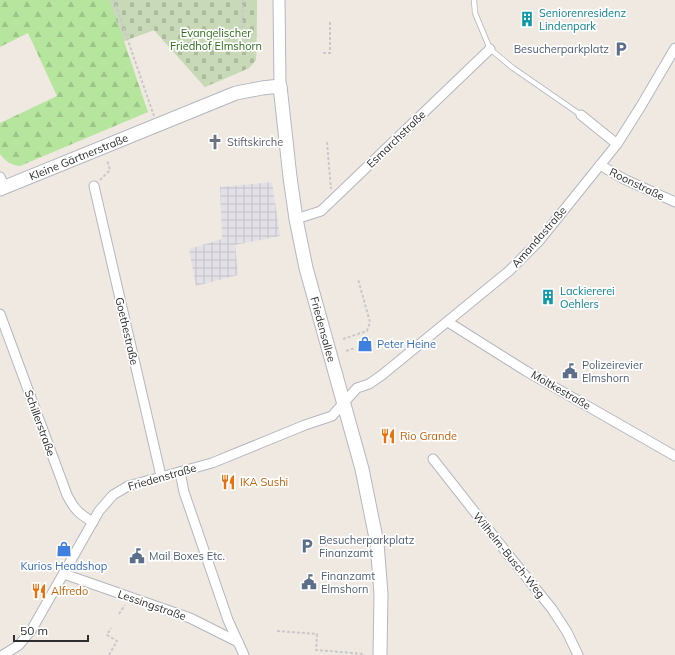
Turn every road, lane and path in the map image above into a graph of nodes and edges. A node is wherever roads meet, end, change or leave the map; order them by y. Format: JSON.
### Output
{"nodes":[{"id":1,"x":114,"y":0,"type":"edge"},
{"id":2,"x":243,"y":0,"type":"edge"},
{"id":3,"x":278,"y":0,"type":"edge"},
{"id":4,"x":474,"y":0,"type":"edge"},
{"id":5,"x":330,"y":22,"type":"dead end"},
{"id":6,"x":242,"y":32,"type":"dead end"},
{"id":7,"x":675,"y":48,"type":"edge"},
{"id":8,"x":490,"y":49,"type":"junction"},
{"id":9,"x":322,"y":53,"type":"dead end"},
{"id":10,"x":671,"y":64,"type":"edge"},
{"id":11,"x":280,"y":86,"type":"junction"},
{"id":12,"x":581,"y":115,"type":"joint"},
{"id":13,"x":157,"y":125,"type":"junction"},
{"id":14,"x":327,"y":142,"type":"dead end"},
{"id":15,"x":616,"y":144,"type":"junction"},
{"id":16,"x":107,"y":160,"type":"dead end"},
{"id":17,"x":600,"y":164,"type":"junction"},
{"id":18,"x":2,"y":184,"type":"edge"},
{"id":19,"x":94,"y":186,"type":"joint"},
{"id":20,"x":333,"y":198,"type":"junction"},
{"id":21,"x":675,"y":202,"type":"edge"},
{"id":22,"x":296,"y":219,"type":"junction"},
{"id":23,"x":358,"y":279,"type":"dead end"},
{"id":24,"x":0,"y":314,"type":"edge"},
{"id":25,"x":448,"y":322,"type":"junction"},
{"id":26,"x":342,"y":339,"type":"dead end"},
{"id":27,"x":355,"y":348,"type":"dead end"},
{"id":28,"x":346,"y":351,"type":"dead end"},
{"id":29,"x":344,"y":402,"type":"junction"},
{"id":30,"x":675,"y":456,"type":"edge"},
{"id":31,"x":433,"y":459,"type":"dead end"},
{"id":32,"x":180,"y":472,"type":"junction"},
{"id":33,"x":161,"y":476,"type":"junction"},
{"id":34,"x":93,"y":522,"type":"junction"},
{"id":35,"x":64,"y":574,"type":"junction"},
{"id":36,"x":111,"y":628,"type":"dead end"},
{"id":37,"x":277,"y":631,"type":"dead end"},
{"id":38,"x":238,"y":642,"type":"junction"},
{"id":39,"x":365,"y":654,"type":"dead end"},
{"id":40,"x":4,"y":655,"type":"edge"},
{"id":41,"x":109,"y":655,"type":"edge"},
{"id":42,"x":244,"y":655,"type":"edge"},
{"id":43,"x":380,"y":655,"type":"edge"},
{"id":44,"x":578,"y":655,"type":"edge"}],
"edges":[{"from":1,"to":13,"type":"path"},
{"from":2,"to":6,"type":"path"},
{"from":3,"to":11,"type":"street","name":"Friedensallee"},
{"from":4,"to":8,"type":"lane"},
{"from":5,"to":9,"type":"path"},
{"from":7,"to":10,"type":"street","name":"Amandastraße"},
{"from":8,"to":12,"type":"lane"},
{"from":8,"to":20,"type":"street","name":"Esmarchstraße"},
{"from":10,"to":15,"type":"street","name":"Amandastraße"},
{"from":11,"to":13,"type":"main road","name":"Kleine Gärtnerstraße"},
{"from":11,"to":22,"type":"main road","name":"Friedensallee"},
{"from":12,"to":15,"type":"street"},
{"from":13,"to":18,"type":"main road","name":"Kleine Gärtnerstraße"},
{"from":14,"to":20,"type":"path"},
{"from":15,"to":17,"type":"street","name":"Amandastraße"},
{"from":16,"to":19,"type":"path"},
{"from":17,"to":21,"type":"street","name":"Roonstraße"},
{"from":17,"to":25,"type":"street","name":"Amandastraße"},
{"from":19,"to":33,"type":"street","name":"Goethestraße"},
{"from":20,"to":22,"type":"street","name":"Esmarchstraße"},
{"from":22,"to":29,"type":"main road","name":"Friedensallee"},
{"from":23,"to":26,"type":"path"},
{"from":24,"to":34,"type":"street","name":"Schillerstraße"},
{"from":25,"to":29,"type":"street","name":"Amandastraße"},
{"from":25,"to":30,"type":"street","name":"Moltkestraße"},
{"from":27,"to":28,"type":"path"},
{"from":29,"to":32,"type":"street","name":"Friedenstraße"},
{"from":29,"to":43,"type":"main road","name":"Friedensallee"},
{"from":31,"to":44,"type":"street","name":"Wilhelm-Busch-Weg"},
{"from":32,"to":33,"type":"street","name":"Friedenstraße"},
{"from":32,"to":38,"type":"street"},
{"from":33,"to":34,"type":"street","name":"Friedenstraße"},
{"from":34,"to":35,"type":"street","name":"Friedenstraße"},
{"from":35,"to":38,"type":"street","name":"Lessingstraße"},
{"from":35,"to":40,"type":"street","name":"Friedenstraße"},
{"from":36,"to":41,"type":"path"},
{"from":37,"to":39,"type":"path"},
{"from":38,"to":42,"type":"street"}]}
